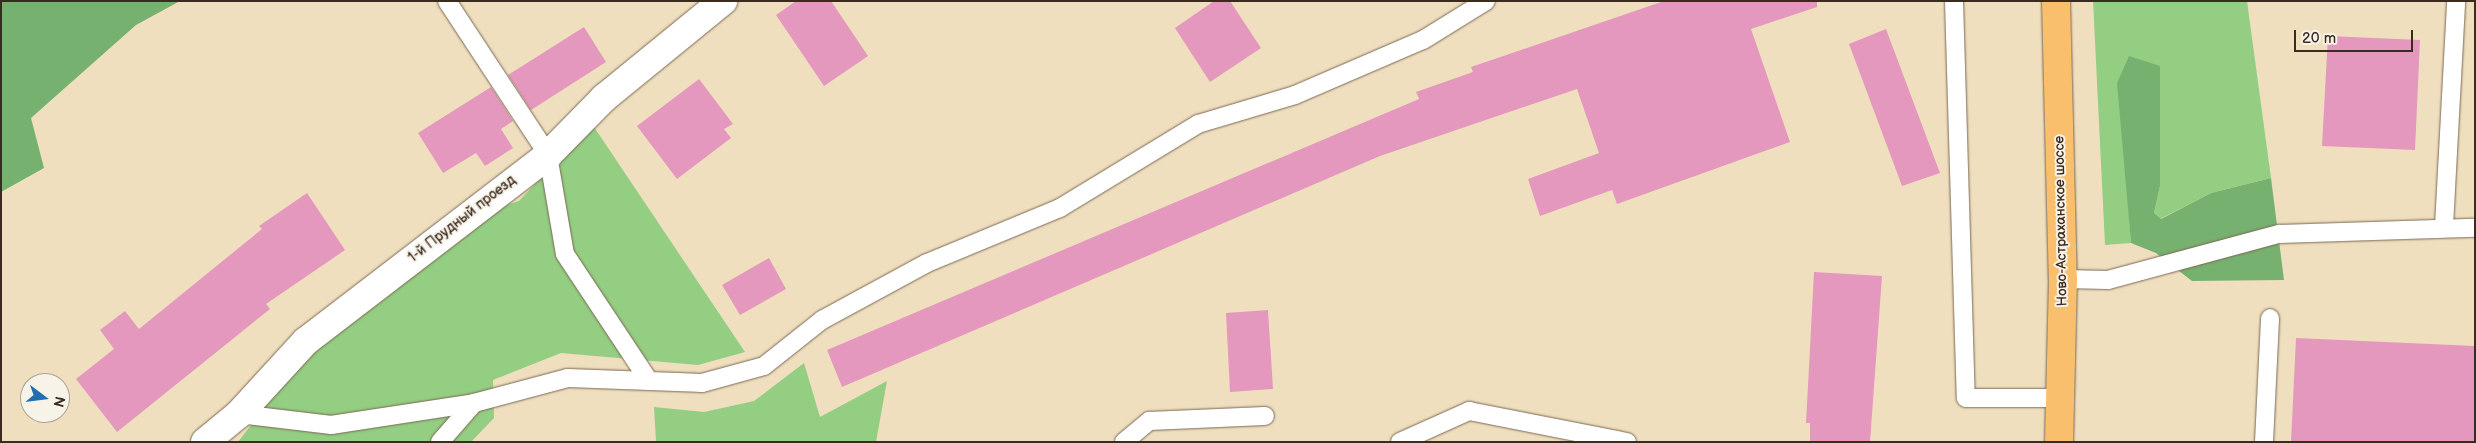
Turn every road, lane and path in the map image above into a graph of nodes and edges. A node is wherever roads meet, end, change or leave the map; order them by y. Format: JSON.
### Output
{"nodes":[{"id":1,"x":447,"y":1,"type":"edge"},
{"id":2,"x":723,"y":1,"type":"edge"},
{"id":3,"x":1486,"y":1,"type":"edge"},
{"id":4,"x":1954,"y":1,"type":"edge"},
{"id":5,"x":2056,"y":1,"type":"edge"},
{"id":6,"x":2456,"y":1,"type":"edge"},
{"id":7,"x":548,"y":155,"type":"junction"},
{"id":8,"x":2444,"y":226,"type":"junction"},
{"id":9,"x":2475,"y":228,"type":"edge"},
{"id":10,"x":2063,"y":279,"type":"junction"},
{"id":11,"x":2270,"y":318,"type":"dead end"},
{"id":12,"x":649,"y":381,"type":"junction"},
{"id":13,"x":2061,"y":398,"type":"junction"},
{"id":14,"x":474,"y":403,"type":"junction"},
{"id":15,"x":238,"y":414,"type":"junction"},
{"id":16,"x":1266,"y":416,"type":"dead end"},
{"id":17,"x":205,"y":442,"type":"edge"},
{"id":18,"x":440,"y":442,"type":"edge"},
{"id":19,"x":1124,"y":442,"type":"edge"},
{"id":20,"x":1400,"y":442,"type":"edge"},
{"id":21,"x":1627,"y":442,"type":"edge"},
{"id":22,"x":2059,"y":442,"type":"edge"},
{"id":23,"x":2264,"y":442,"type":"edge"}],
"edges":[{"from":1,"to":7,"type":"lane"},
{"from":2,"to":7,"type":"street","name":"1-й Прудный проезд"},
{"from":3,"to":12,"type":"lane"},
{"from":4,"to":13,"type":"lane"},
{"from":5,"to":10,"type":"main road","name":"Ново-Астраханское шоссе"},
{"from":6,"to":8,"type":"lane"},
{"from":7,"to":12,"type":"lane"},
{"from":7,"to":15,"type":"street","name":"1-й Прудный проезд"},
{"from":8,"to":9,"type":"lane"},
{"from":8,"to":10,"type":"lane"},
{"from":10,"to":13,"type":"main road","name":"Ново-Астраханское шоссе"},
{"from":11,"to":23,"type":"lane"},
{"from":12,"to":14,"type":"lane"},
{"from":13,"to":22,"type":"main road","name":"Ново-Астраханское шоссе"},
{"from":14,"to":15,"type":"lane"},
{"from":14,"to":18,"type":"lane"},
{"from":15,"to":17,"type":"street","name":"1-й Прудный проезд"},
{"from":16,"to":19,"type":"lane"},
{"from":20,"to":21,"type":"lane"}]}
